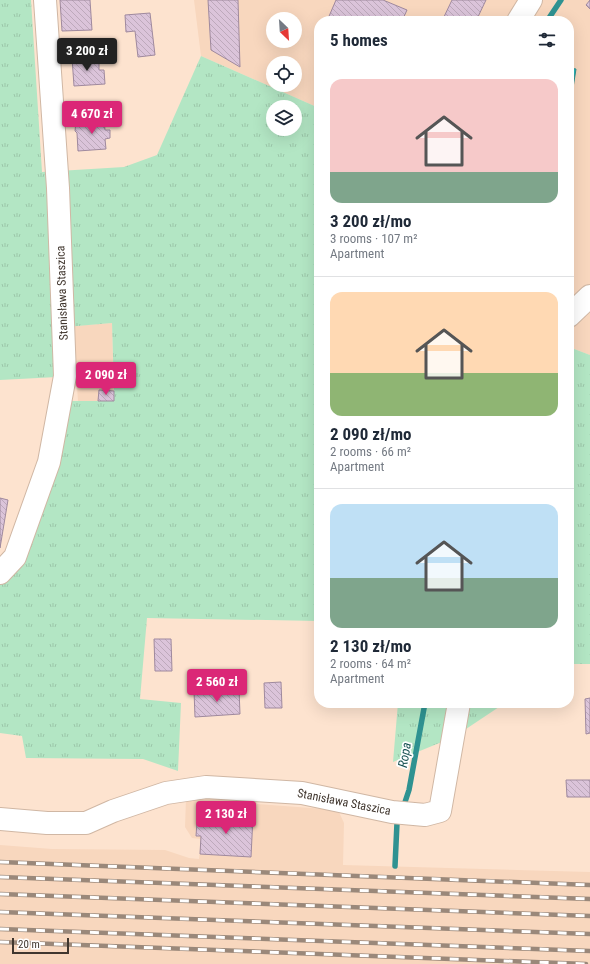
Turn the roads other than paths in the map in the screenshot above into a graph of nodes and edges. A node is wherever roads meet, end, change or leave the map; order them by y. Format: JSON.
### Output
{"nodes":[{"id":1,"x":45,"y":0,"type":"edge"},
{"id":2,"x":531,"y":0,"type":"edge"},
{"id":3,"x":521,"y":16,"type":"edge"},
{"id":4,"x":0,"y":573,"type":"edge"},
{"id":5,"x":458,"y":708,"type":"edge"},
{"id":6,"x":0,"y":819,"type":"edge"}],
"edges":[{"from":1,"to":4,"type":"lane","name":"Stanisława Staszica"},
{"from":2,"to":3,"type":"lane"},
{"from":5,"to":6,"type":"lane","name":"Stanisława Staszica"}]}
